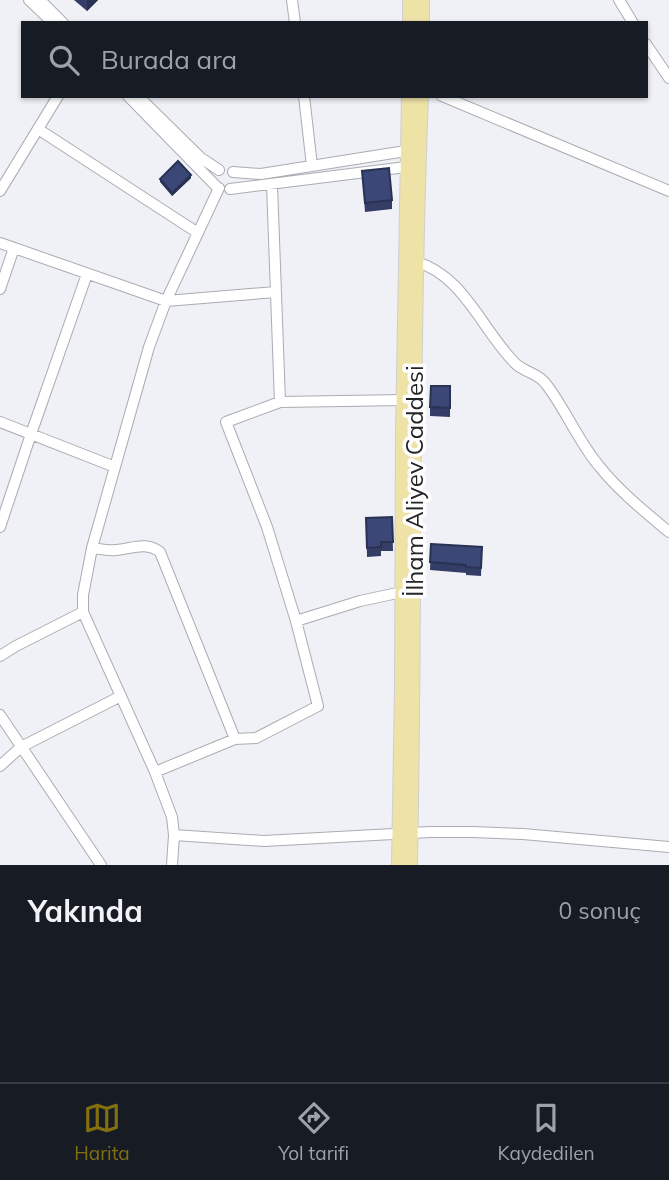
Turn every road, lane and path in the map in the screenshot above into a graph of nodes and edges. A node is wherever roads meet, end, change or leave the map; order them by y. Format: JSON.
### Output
{"nodes":[{"id":1,"x":29,"y":0,"type":"edge"},
{"id":2,"x":40,"y":0,"type":"edge"},
{"id":3,"x":292,"y":0,"type":"edge"},
{"id":4,"x":410,"y":0,"type":"edge"},
{"id":5,"x":422,"y":0,"type":"edge"},
{"id":6,"x":619,"y":0,"type":"edge"},
{"id":7,"x":51,"y":21,"type":"edge"},
{"id":8,"x":62,"y":21,"type":"edge"},
{"id":9,"x":295,"y":21,"type":"edge"},
{"id":10,"x":410,"y":21,"type":"edge"},
{"id":11,"x":422,"y":21,"type":"edge"},
{"id":12,"x":632,"y":21,"type":"edge"},
{"id":13,"x":648,"y":47,"type":"edge"},
{"id":14,"x":669,"y":78,"type":"edge"},
{"id":15,"x":57,"y":98,"type":"edge"},
{"id":16,"x":130,"y":98,"type":"edge"},
{"id":17,"x":140,"y":98,"type":"edge"},
{"id":18,"x":304,"y":98,"type":"edge"},
{"id":19,"x":409,"y":98,"type":"edge"},
{"id":20,"x":421,"y":98,"type":"edge"},
{"id":21,"x":447,"y":98,"type":"edge"},
{"id":22,"x":38,"y":129,"type":"junction"},
{"id":23,"x":413,"y":150,"type":"junction"},
{"id":24,"x":312,"y":166,"type":"junction"},
{"id":25,"x":413,"y":166,"type":"junction"},
{"id":26,"x":219,"y":170,"type":"junction"},
{"id":27,"x":233,"y":172,"type":"junction"},
{"id":28,"x":272,"y":185,"type":"junction"},
{"id":29,"x":222,"y":187,"type":"junction"},
{"id":30,"x":0,"y":191,"type":"edge"},
{"id":31,"x":669,"y":191,"type":"edge"},
{"id":32,"x":198,"y":233,"type":"junction"},
{"id":33,"x":0,"y":243,"type":"edge"},
{"id":34,"x":14,"y":248,"type":"junction"},
{"id":35,"x":416,"y":262,"type":"junction"},
{"id":36,"x":87,"y":274,"type":"junction"},
{"id":37,"x":0,"y":289,"type":"edge"},
{"id":38,"x":276,"y":292,"type":"junction"},
{"id":39,"x":166,"y":301,"type":"junction"},
{"id":40,"x":404,"y":400,"type":"junction"},
{"id":41,"x":279,"y":402,"type":"junction"},
{"id":42,"x":0,"y":422,"type":"edge"},
{"id":43,"x":31,"y":434,"type":"junction"},
{"id":44,"x":116,"y":467,"type":"junction"},
{"id":45,"x":0,"y":527,"type":"edge"},
{"id":46,"x":669,"y":532,"type":"edge"},
{"id":47,"x":92,"y":548,"type":"junction"},
{"id":48,"x":402,"y":592,"type":"junction"},
{"id":49,"x":83,"y":612,"type":"junction"},
{"id":50,"x":296,"y":621,"type":"junction"},
{"id":51,"x":0,"y":641,"type":"edge"},
{"id":52,"x":10,"y":650,"type":"junction"},
{"id":53,"x":0,"y":656,"type":"edge"},
{"id":54,"x":121,"y":696,"type":"junction"},
{"id":55,"x":0,"y":715,"type":"edge"},
{"id":56,"x":235,"y":739,"type":"junction"},
{"id":57,"x":21,"y":747,"type":"junction"},
{"id":58,"x":0,"y":766,"type":"edge"},
{"id":59,"x":155,"y":772,"type":"junction"},
{"id":60,"x":405,"y":833,"type":"junction"},
{"id":61,"x":174,"y":835,"type":"junction"},
{"id":62,"x":669,"y":847,"type":"edge"},
{"id":63,"x":101,"y":865,"type":"edge"},
{"id":64,"x":172,"y":865,"type":"edge"},
{"id":65,"x":398,"y":865,"type":"edge"},
{"id":66,"x":410,"y":865,"type":"edge"}],
"edges":[{"from":1,"to":7,"type":"street"},
{"from":2,"to":8,"type":"street"},
{"from":3,"to":9,"type":"street"},
{"from":4,"to":10,"type":"main road"},
{"from":5,"to":11,"type":"main road"},
{"from":6,"to":12,"type":"street"},
{"from":13,"to":14,"type":"street"},
{"from":15,"to":22,"type":"street"},
{"from":16,"to":29,"type":"street"},
{"from":17,"to":26,"type":"street"},
{"from":18,"to":24,"type":"street"},
{"from":19,"to":23,"type":"main road","name":"İlham Aliyev Caddesi"},
{"from":20,"to":23,"type":"main road","name":"İlham Aliyev Caddesi"},
{"from":21,"to":31,"type":"street"},
{"from":22,"to":30,"type":"street"},
{"from":22,"to":32,"type":"street"},
{"from":23,"to":24,"type":"street"},
{"from":23,"to":25,"type":"main road","name":"İlham Aliyev Caddesi"},
{"from":24,"to":27,"type":"street"},
{"from":25,"to":28,"type":"street"},
{"from":25,"to":35,"type":"main road","name":"İlham Aliyev Caddesi"},
{"from":25,"to":40,"type":"main road","name":"İlham Aliyev Caddesi"},
{"from":26,"to":27,"type":"street"},
{"from":26,"to":29,"type":"street"},
{"from":27,"to":29,"type":"street"},
{"from":28,"to":29,"type":"street"},
{"from":28,"to":38,"type":"street"},
{"from":29,"to":32,"type":"street"},
{"from":32,"to":39,"type":"street"},
{"from":33,"to":34,"type":"street"},
{"from":34,"to":36,"type":"street"},
{"from":34,"to":37,"type":"street"},
{"from":35,"to":46,"type":"street"},
{"from":35,"to":60,"type":"main road","name":"İlham Aliyev Caddesi"},
{"from":36,"to":39,"type":"street"},
{"from":36,"to":43,"type":"street"},
{"from":38,"to":39,"type":"street"},
{"from":38,"to":41,"type":"street"},
{"from":39,"to":44,"type":"street"},
{"from":40,"to":41,"type":"street"},
{"from":40,"to":48,"type":"main road","name":"İlham Aliyev Caddesi"},
{"from":41,"to":50,"type":"street"},
{"from":42,"to":43,"type":"street"},
{"from":43,"to":44,"type":"street"},
{"from":43,"to":45,"type":"street"},
{"from":44,"to":47,"type":"street"},
{"from":47,"to":49,"type":"street"},
{"from":47,"to":56,"type":"street"},
{"from":48,"to":50,"type":"street"},
{"from":48,"to":60,"type":"main road","name":"İlham Aliyev Caddesi"},
{"from":49,"to":52,"type":"street"},
{"from":49,"to":54,"type":"street"},
{"from":50,"to":56,"type":"street"},
{"from":51,"to":52,"type":"street"},
{"from":52,"to":53,"type":"street"},
{"from":54,"to":57,"type":"street"},
{"from":54,"to":59,"type":"street"},
{"from":55,"to":57,"type":"street"},
{"from":56,"to":59,"type":"street"},
{"from":57,"to":58,"type":"street"},
{"from":57,"to":63,"type":"street"},
{"from":59,"to":61,"type":"street"},
{"from":60,"to":61,"type":"street"},
{"from":60,"to":62,"type":"street"},
{"from":60,"to":65,"type":"main road","name":"İlham Aliyev Caddesi"},
{"from":60,"to":66,"type":"main road","name":"İlham Aliyev Caddesi"},
{"from":61,"to":64,"type":"street"}]}
